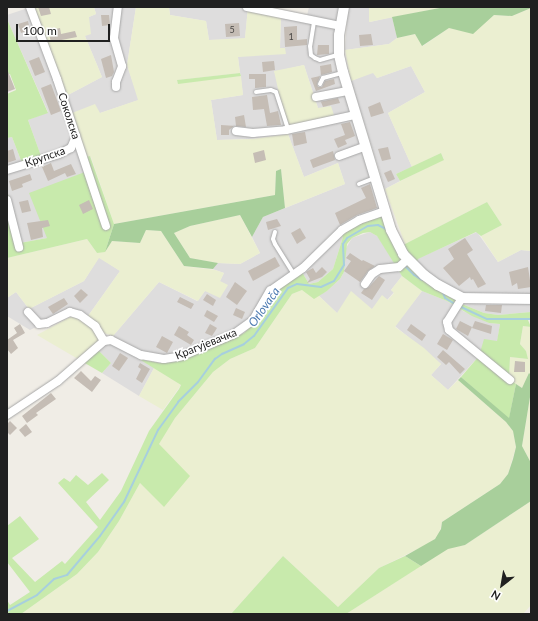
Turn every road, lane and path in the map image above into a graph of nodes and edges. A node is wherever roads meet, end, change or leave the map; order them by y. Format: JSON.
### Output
{"nodes":[{"id":1,"x":30,"y":7,"type":"edge"},
{"id":2,"x":118,"y":7,"type":"edge"},
{"id":3,"x":246,"y":7,"type":"edge"},
{"id":4,"x":344,"y":7,"type":"edge"},
{"id":5,"x":314,"y":22,"type":"junction"},
{"id":6,"x":340,"y":26,"type":"junction"},
{"id":7,"x":339,"y":55,"type":"junction"},
{"id":8,"x":343,"y":72,"type":"junction"},
{"id":9,"x":320,"y":84,"type":"dead end"},
{"id":10,"x":116,"y":87,"type":"dead end"},
{"id":11,"x":348,"y":91,"type":"junction"},
{"id":12,"x":256,"y":92,"type":"dead end"},
{"id":13,"x":316,"y":97,"type":"dead end"},
{"id":14,"x":355,"y":115,"type":"junction"},
{"id":15,"x":288,"y":129,"type":"junction"},
{"id":16,"x":236,"y":131,"type":"dead end"},
{"id":17,"x":76,"y":136,"type":"junction"},
{"id":18,"x":364,"y":147,"type":"junction"},
{"id":19,"x":339,"y":156,"type":"dead end"},
{"id":20,"x":7,"y":170,"type":"edge"},
{"id":21,"x":375,"y":178,"type":"junction"},
{"id":22,"x":359,"y":184,"type":"dead end"},
{"id":23,"x":7,"y":200,"type":"edge"},
{"id":24,"x":385,"y":211,"type":"junction"},
{"id":25,"x":106,"y":226,"type":"dead end"},
{"id":26,"x":275,"y":232,"type":"dead end"},
{"id":27,"x":19,"y":247,"type":"dead end"},
{"id":28,"x":404,"y":263,"type":"junction"},
{"id":29,"x":294,"y":274,"type":"junction"},
{"id":30,"x":365,"y":284,"type":"dead end"},
{"id":31,"x":531,"y":299,"type":"edge"},
{"id":32,"x":460,"y":301,"type":"junction"},
{"id":33,"x":28,"y":312,"type":"dead end"},
{"id":34,"x":104,"y":341,"type":"junction"},
{"id":35,"x":510,"y":380,"type":"dead end"},
{"id":36,"x":7,"y":415,"type":"edge"}],
"edges":[{"from":1,"to":17,"type":"street","name":"Соколска"},
{"from":2,"to":10,"type":"street"},
{"from":3,"to":5,"type":"street"},
{"from":4,"to":6,"type":"street"},
{"from":5,"to":6,"type":"street"},
{"from":5,"to":7,"type":"lane"},
{"from":6,"to":7,"type":"street"},
{"from":7,"to":8,"type":"street"},
{"from":8,"to":9,"type":"lane"},
{"from":8,"to":11,"type":"street"},
{"from":11,"to":13,"type":"street"},
{"from":11,"to":14,"type":"street"},
{"from":12,"to":15,"type":"lane"},
{"from":14,"to":15,"type":"street"},
{"from":14,"to":18,"type":"street"},
{"from":15,"to":16,"type":"street"},
{"from":17,"to":20,"type":"street","name":"Крупска"},
{"from":17,"to":25,"type":"street","name":"Соколска"},
{"from":18,"to":19,"type":"street"},
{"from":18,"to":21,"type":"street"},
{"from":21,"to":22,"type":"lane"},
{"from":21,"to":24,"type":"street"},
{"from":23,"to":27,"type":"street"},
{"from":24,"to":28,"type":"street"},
{"from":24,"to":29,"type":"street","name":"Крагујевачка"},
{"from":26,"to":29,"type":"lane"},
{"from":28,"to":30,"type":"street"},
{"from":28,"to":32,"type":"street"},
{"from":29,"to":34,"type":"street","name":"Крагујевачка"},
{"from":31,"to":32,"type":"street"},
{"from":32,"to":35,"type":"street"},
{"from":33,"to":34,"type":"street"},
{"from":34,"to":36,"type":"street"}]}
